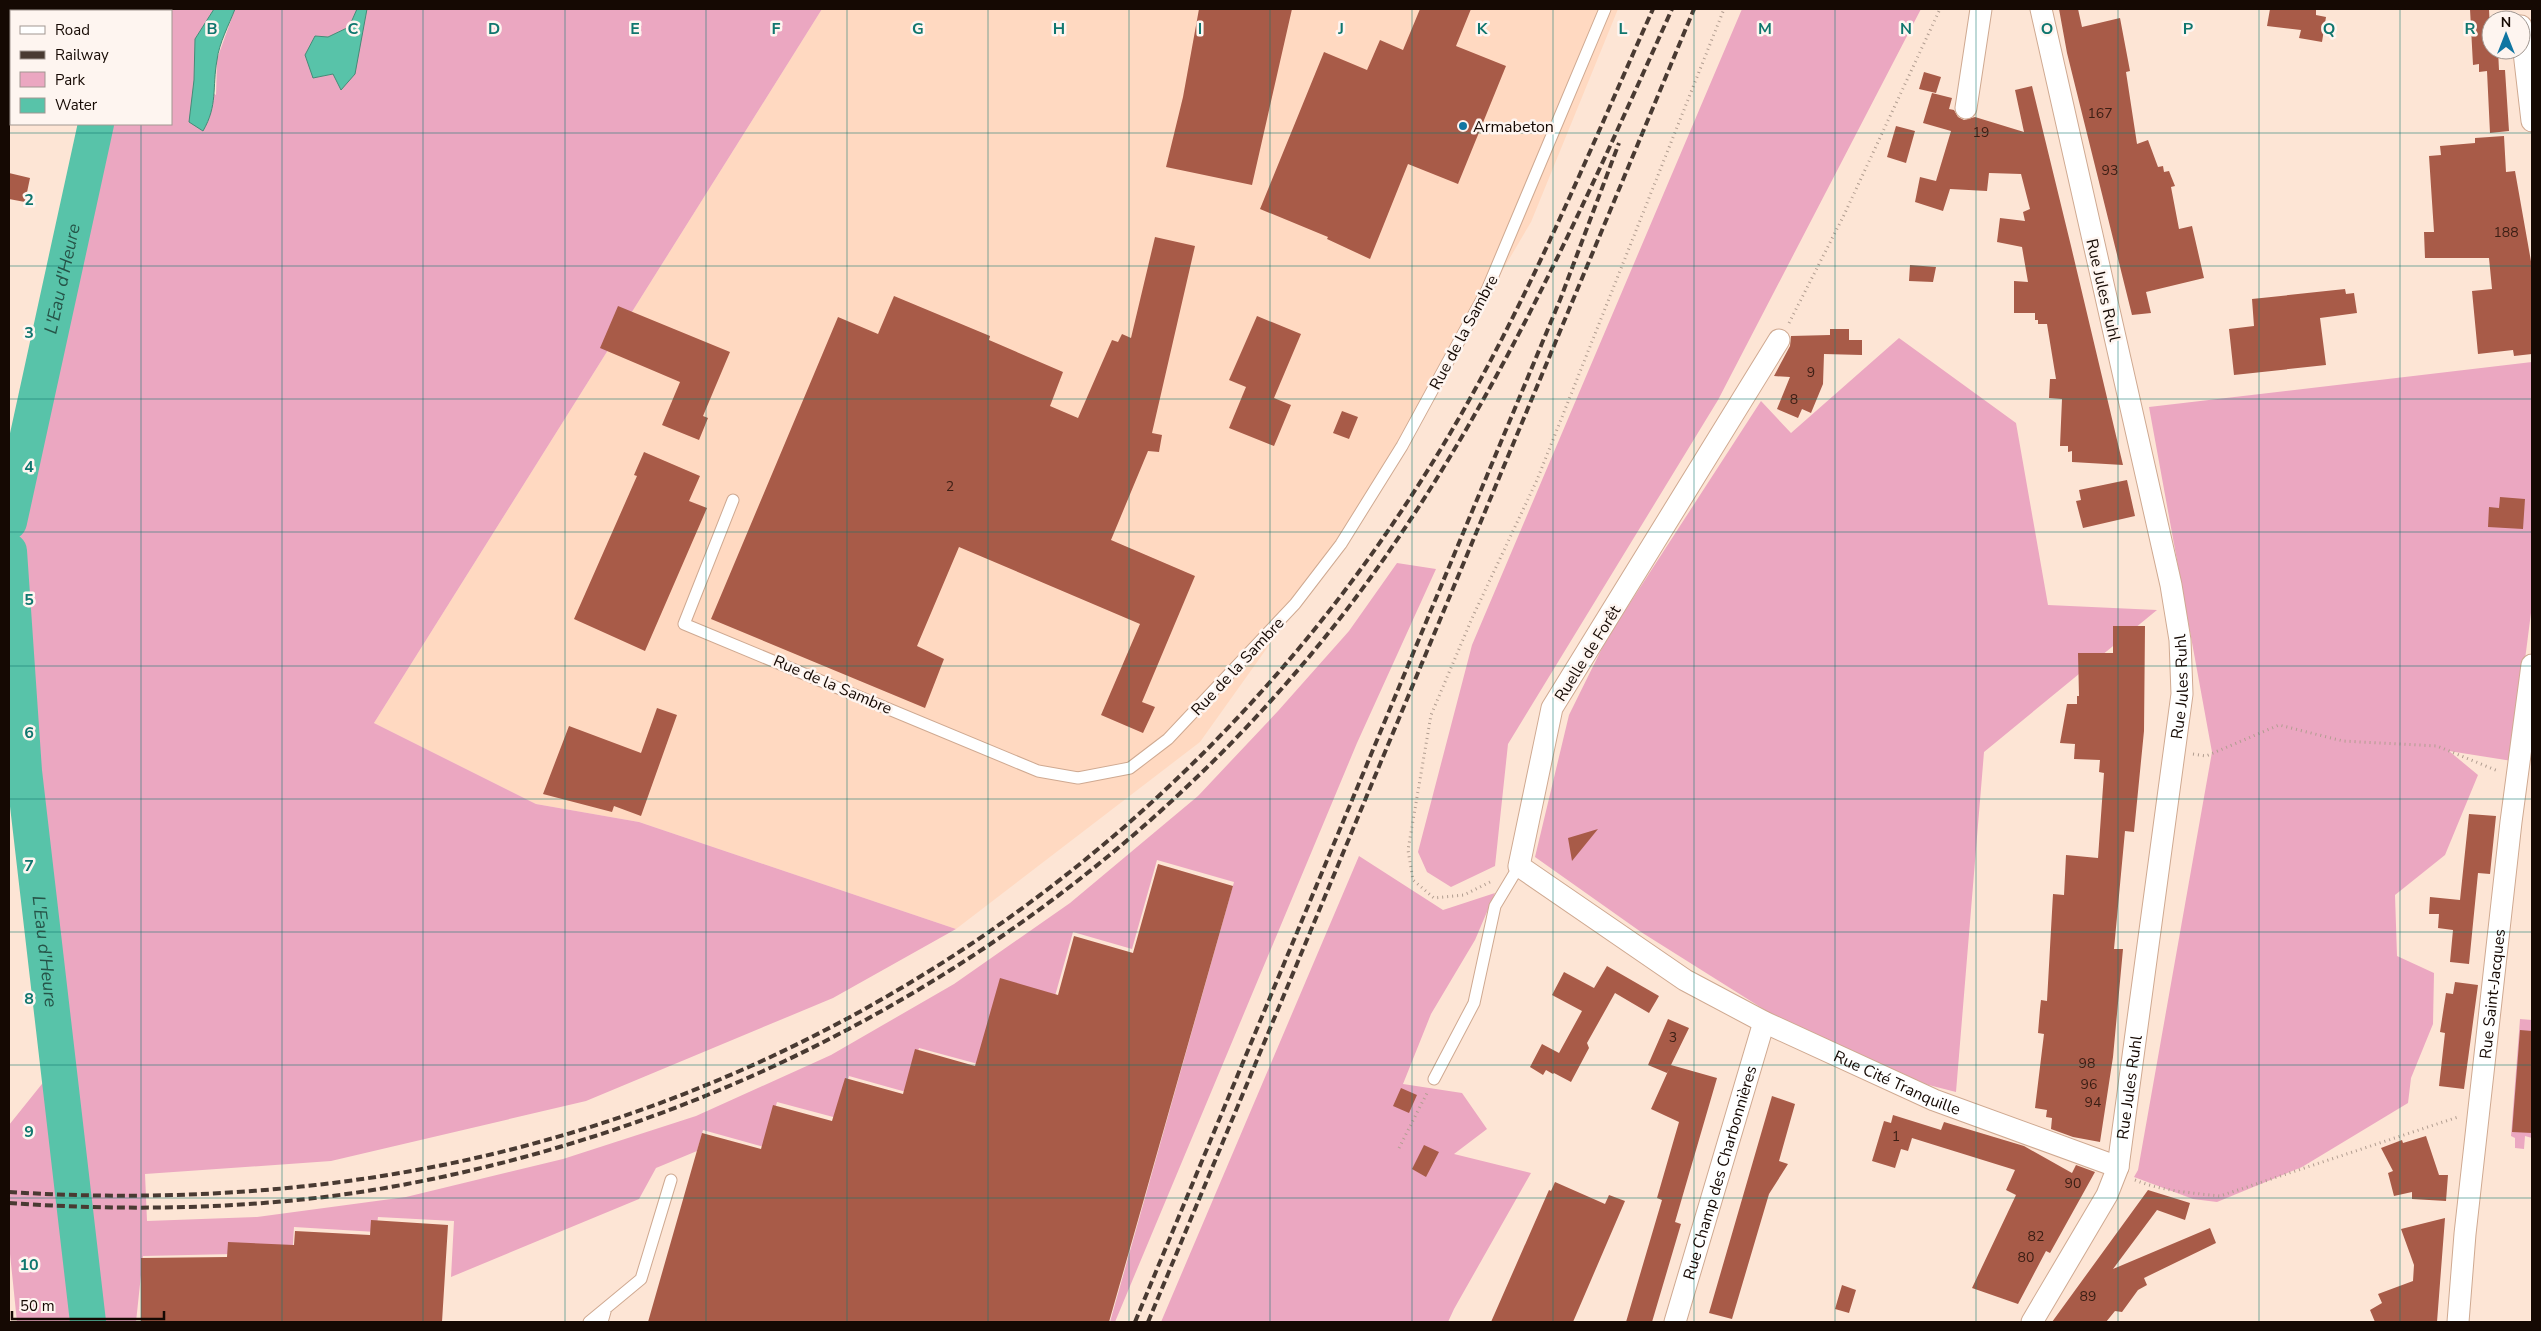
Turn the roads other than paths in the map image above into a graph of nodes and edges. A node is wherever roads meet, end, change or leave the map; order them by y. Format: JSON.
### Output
{"nodes":[{"id":1,"x":1605,"y":9,"type":"edge"},
{"id":2,"x":1981,"y":9,"type":"edge"},
{"id":3,"x":2041,"y":9,"type":"edge"},
{"id":4,"x":2525,"y":60,"type":"edge"},
{"id":5,"x":1966,"y":108,"type":"dead end"},
{"id":6,"x":2532,"y":121,"type":"edge"},
{"id":7,"x":1779,"y":340,"type":"road end"},
{"id":8,"x":733,"y":500,"type":"dead end"},
{"id":9,"x":2532,"y":665,"type":"edge"},
{"id":10,"x":1519,"y":866,"type":"junction"},
{"id":11,"x":1764,"y":1022,"type":"junction"},
{"id":12,"x":1434,"y":1079,"type":"road end"},
{"id":13,"x":2118,"y":1167,"type":"junction"},
{"id":14,"x":671,"y":1180,"type":"dead end"},
{"id":15,"x":606,"y":1308,"type":"junction"},
{"id":16,"x":589,"y":1322,"type":"edge"},
{"id":17,"x":602,"y":1322,"type":"edge"},
{"id":18,"x":607,"y":1322,"type":"edge"},
{"id":19,"x":1675,"y":1322,"type":"edge"},
{"id":20,"x":2032,"y":1322,"type":"edge"},
{"id":21,"x":2458,"y":1322,"type":"edge"}],
"edges":[{"from":1,"to":8,"type":"lane","name":"Rue de la Sambre"},
{"from":2,"to":5,"type":"street"},
{"from":3,"to":13,"type":"street","name":"Rue Jules Ruhl"},
{"from":4,"to":6,"type":"street"},
{"from":7,"to":10,"type":"street","name":"Ruelle de Forêt"},
{"from":9,"to":21,"type":"street","name":"Rue Saint-Jacques"},
{"from":10,"to":11,"type":"street","name":"Rue Cité Tranquille"},
{"from":10,"to":12,"type":"lane"},
{"from":11,"to":13,"type":"street","name":"Rue Cité Tranquille"},
{"from":11,"to":19,"type":"street","name":"Rue Champ des Charbonnières"},
{"from":13,"to":20,"type":"street","name":"Rue Jules Ruhl"},
{"from":14,"to":15,"type":"lane"},
{"from":15,"to":16,"type":"lane"},
{"from":15,"to":17,"type":"lane"},
{"from":15,"to":18,"type":"lane"}]}
